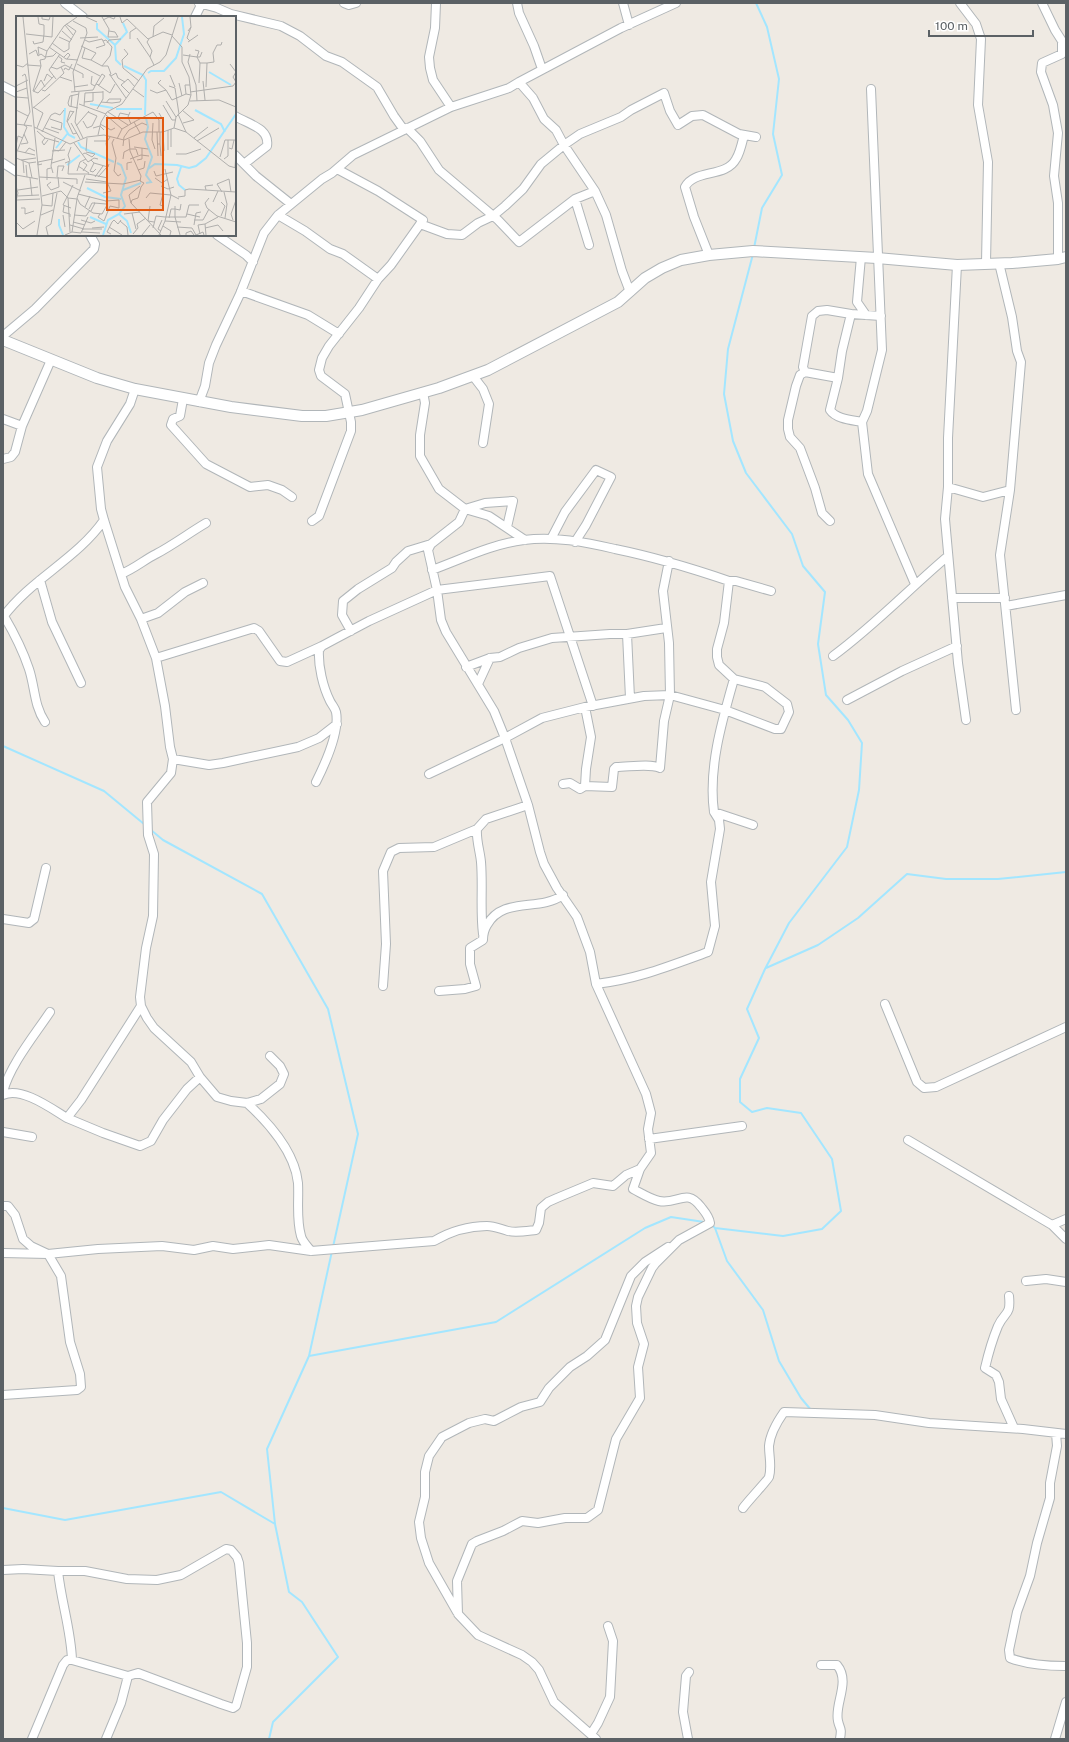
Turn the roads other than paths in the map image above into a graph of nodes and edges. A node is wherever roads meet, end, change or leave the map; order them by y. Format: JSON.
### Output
{"nodes":[{"id":1,"x":65,"y":3,"type":"edge"},
{"id":2,"x":344,"y":3,"type":"edge"},
{"id":3,"x":356,"y":3,"type":"edge"},
{"id":4,"x":436,"y":3,"type":"edge"},
{"id":5,"x":517,"y":3,"type":"edge"},
{"id":6,"x":623,"y":3,"type":"edge"},
{"id":7,"x":676,"y":3,"type":"edge"},
{"id":8,"x":960,"y":3,"type":"edge"},
{"id":9,"x":1042,"y":3,"type":"edge"},
{"id":10,"x":200,"y":4,"type":"edge"},
{"id":11,"x":218,"y":5,"type":"edge"},
{"id":12,"x":82,"y":16,"type":"edge"},
{"id":13,"x":195,"y":16,"type":"edge"},
{"id":14,"x":629,"y":24,"type":"junction"},
{"id":15,"x":542,"y":70,"type":"junction"},
{"id":16,"x":520,"y":82,"type":"junction"},
{"id":17,"x":3,"y":86,"type":"edge"},
{"id":18,"x":871,"y":89,"type":"dead end"},
{"id":19,"x":16,"y":92,"type":"edge"},
{"id":20,"x":451,"y":107,"type":"junction"},
{"id":21,"x":236,"y":117,"type":"edge"},
{"id":22,"x":405,"y":129,"type":"junction"},
{"id":23,"x":744,"y":135,"type":"junction"},
{"id":24,"x":756,"y":137,"type":"dead end"},
{"id":25,"x":564,"y":145,"type":"junction"},
{"id":26,"x":236,"y":157,"type":"edge"},
{"id":27,"x":3,"y":163,"type":"edge"},
{"id":28,"x":244,"y":164,"type":"junction"},
{"id":29,"x":337,"y":169,"type":"junction"},
{"id":30,"x":16,"y":171,"type":"edge"},
{"id":31,"x":595,"y":191,"type":"junction"},
{"id":32,"x":576,"y":199,"type":"junction"},
{"id":33,"x":291,"y":204,"type":"junction"},
{"id":34,"x":278,"y":215,"type":"junction"},
{"id":35,"x":493,"y":216,"type":"junction"},
{"id":36,"x":420,"y":224,"type":"junction"},
{"id":37,"x":91,"y":236,"type":"edge"},
{"id":38,"x":218,"y":236,"type":"edge"},
{"id":39,"x":589,"y":246,"type":"dead end"},
{"id":40,"x":709,"y":254,"type":"junction"},
{"id":41,"x":861,"y":257,"type":"junction"},
{"id":42,"x":877,"y":258,"type":"junction"},
{"id":43,"x":1062,"y":258,"type":"edge"},
{"id":44,"x":253,"y":262,"type":"junction"},
{"id":45,"x":986,"y":263,"type":"junction"},
{"id":46,"x":999,"y":263,"type":"junction"},
{"id":47,"x":956,"y":265,"type":"junction"},
{"id":48,"x":378,"y":279,"type":"junction"},
{"id":49,"x":241,"y":291,"type":"junction"},
{"id":50,"x":630,"y":292,"type":"junction"},
{"id":51,"x":851,"y":314,"type":"junction"},
{"id":52,"x":866,"y":315,"type":"junction"},
{"id":53,"x":881,"y":316,"type":"junction"},
{"id":54,"x":339,"y":334,"type":"junction"},
{"id":55,"x":3,"y":336,"type":"edge"},
{"id":56,"x":3,"y":340,"type":"edge"},
{"id":57,"x":51,"y":360,"type":"junction"},
{"id":58,"x":805,"y":372,"type":"junction"},
{"id":59,"x":472,"y":376,"type":"junction"},
{"id":60,"x":838,"y":378,"type":"junction"},
{"id":61,"x":135,"y":389,"type":"junction"},
{"id":62,"x":423,"y":392,"type":"junction"},
{"id":63,"x":183,"y":399,"type":"junction"},
{"id":64,"x":199,"y":402,"type":"junction"},
{"id":65,"x":349,"y":412,"type":"junction"},
{"id":66,"x":3,"y":419,"type":"edge"},
{"id":67,"x":862,"y":422,"type":"junction"},
{"id":68,"x":22,"y":426,"type":"junction"},
{"id":69,"x":483,"y":443,"type":"dead end"},
{"id":70,"x":3,"y":459,"type":"edge"},
{"id":71,"x":948,"y":486,"type":"junction"},
{"id":72,"x":1010,"y":490,"type":"junction"},
{"id":73,"x":292,"y":497,"type":"dead end"},
{"id":74,"x":465,"y":509,"type":"junction"},
{"id":75,"x":104,"y":520,"type":"junction"},
{"id":76,"x":312,"y":521,"type":"dead end"},
{"id":77,"x":830,"y":521,"type":"dead end"},
{"id":78,"x":206,"y":523,"type":"dead end"},
{"id":79,"x":507,"y":527,"type":"junction"},
{"id":80,"x":516,"y":533,"type":"junction"},
{"id":81,"x":551,"y":539,"type":"junction"},
{"id":82,"x":525,"y":540,"type":"junction"},
{"id":83,"x":513,"y":542,"type":"junction"},
{"id":84,"x":575,"y":542,"type":"junction"},
{"id":85,"x":430,"y":544,"type":"junction"},
{"id":86,"x":948,"y":556,"type":"junction"},
{"id":87,"x":669,"y":561,"type":"junction"},
{"id":88,"x":432,"y":570,"type":"junction"},
{"id":89,"x":121,"y":574,"type":"junction"},
{"id":90,"x":40,"y":580,"type":"junction"},
{"id":91,"x":729,"y":581,"type":"junction"},
{"id":92,"x":203,"y":583,"type":"dead end"},
{"id":93,"x":915,"y":584,"type":"junction"},
{"id":94,"x":437,"y":590,"type":"junction"},
{"id":95,"x":771,"y":591,"type":"dead end"},
{"id":96,"x":1066,"y":595,"type":"edge"},
{"id":97,"x":952,"y":598,"type":"junction"},
{"id":98,"x":1006,"y":602,"type":"junction"},
{"id":99,"x":4,"y":614,"type":"edge"},
{"id":100,"x":141,"y":619,"type":"junction"},
{"id":101,"x":666,"y":628,"type":"junction"},
{"id":102,"x":351,"y":630,"type":"junction"},
{"id":103,"x":627,"y":634,"type":"junction"},
{"id":104,"x":569,"y":638,"type":"junction"},
{"id":105,"x":322,"y":646,"type":"junction"},
{"id":106,"x":956,"y":646,"type":"junction"},
{"id":107,"x":833,"y":656,"type":"dead end"},
{"id":108,"x":156,"y":658,"type":"junction"},
{"id":109,"x":490,"y":658,"type":"junction"},
{"id":110,"x":466,"y":667,"type":"junction"},
{"id":111,"x":734,"y":679,"type":"junction"},
{"id":112,"x":82,"y":683,"type":"dead end"},
{"id":113,"x":478,"y":684,"type":"junction"},
{"id":114,"x":670,"y":695,"type":"junction"},
{"id":115,"x":630,"y":698,"type":"junction"},
{"id":116,"x":847,"y":700,"type":"dead end"},
{"id":117,"x":589,"y":706,"type":"junction"},
{"id":118,"x":725,"y":710,"type":"junction"},
{"id":119,"x":1016,"y":710,"type":"dead end"},
{"id":120,"x":966,"y":720,"type":"dead end"},
{"id":121,"x":45,"y":722,"type":"dead end"},
{"id":122,"x":337,"y":724,"type":"junction"},
{"id":123,"x":505,"y":738,"type":"junction"},
{"id":124,"x":173,"y":758,"type":"junction"},
{"id":125,"x":429,"y":774,"type":"dead end"},
{"id":126,"x":316,"y":782,"type":"dead end"},
{"id":127,"x":562,"y":784,"type":"dead end"},
{"id":128,"x":585,"y":786,"type":"junction"},
{"id":129,"x":528,"y":805,"type":"junction"},
{"id":130,"x":714,"y":812,"type":"junction"},
{"id":131,"x":753,"y":825,"type":"dead end"},
{"id":132,"x":477,"y":829,"type":"junction"},
{"id":133,"x":46,"y":868,"type":"dead end"},
{"id":134,"x":563,"y":896,"type":"junction"},
{"id":135,"x":3,"y":919,"type":"edge"},
{"id":136,"x":483,"y":934,"type":"junction"},
{"id":137,"x":596,"y":984,"type":"junction"},
{"id":138,"x":383,"y":986,"type":"dead end"},
{"id":139,"x":439,"y":991,"type":"dead end"},
{"id":140,"x":885,"y":1004,"type":"dead end"},
{"id":141,"x":141,"y":1006,"type":"junction"},
{"id":142,"x":50,"y":1012,"type":"dead end"},
{"id":143,"x":1066,"y":1027,"type":"edge"},
{"id":144,"x":270,"y":1056,"type":"dead end"},
{"id":145,"x":200,"y":1077,"type":"junction"},
{"id":146,"x":3,"y":1094,"type":"edge"},
{"id":147,"x":247,"y":1103,"type":"junction"},
{"id":148,"x":68,"y":1118,"type":"junction"},
{"id":149,"x":742,"y":1126,"type":"dead end"},
{"id":150,"x":3,"y":1132,"type":"edge"},
{"id":151,"x":32,"y":1137,"type":"dead end"},
{"id":152,"x":649,"y":1139,"type":"junction"},
{"id":153,"x":908,"y":1140,"type":"dead end"},
{"id":154,"x":640,"y":1169,"type":"junction"},
{"id":155,"x":3,"y":1206,"type":"edge"},
{"id":156,"x":1066,"y":1219,"type":"edge"},
{"id":157,"x":1052,"y":1225,"type":"junction"},
{"id":158,"x":1066,"y":1239,"type":"edge"},
{"id":159,"x":674,"y":1245,"type":"junction"},
{"id":160,"x":311,"y":1251,"type":"junction"},
{"id":161,"x":3,"y":1253,"type":"edge"},
{"id":162,"x":48,"y":1254,"type":"junction"},
{"id":163,"x":1026,"y":1281,"type":"dead end"},
{"id":164,"x":1066,"y":1282,"type":"edge"},
{"id":165,"x":1009,"y":1296,"type":"dead end"},
{"id":166,"x":3,"y":1395,"type":"edge"},
{"id":167,"x":1014,"y":1428,"type":"junction"},
{"id":168,"x":1056,"y":1433,"type":"junction"},
{"id":169,"x":1066,"y":1434,"type":"edge"},
{"id":170,"x":743,"y":1508,"type":"dead end"},
{"id":171,"x":3,"y":1570,"type":"edge"},
{"id":172,"x":58,"y":1571,"type":"junction"},
{"id":173,"x":458,"y":1614,"type":"junction"},
{"id":174,"x":608,"y":1626,"type":"dead end"},
{"id":175,"x":72,"y":1660,"type":"junction"},
{"id":176,"x":821,"y":1665,"type":"dead end"},
{"id":177,"x":1065,"y":1666,"type":"edge"},
{"id":178,"x":689,"y":1672,"type":"dead end"},
{"id":179,"x":128,"y":1676,"type":"junction"},
{"id":180,"x":1066,"y":1702,"type":"edge"},
{"id":181,"x":593,"y":1737,"type":"edge"},
{"id":182,"x":32,"y":1739,"type":"edge"},
{"id":183,"x":106,"y":1739,"type":"edge"},
{"id":184,"x":688,"y":1739,"type":"edge"},
{"id":185,"x":840,"y":1739,"type":"edge"},
{"id":186,"x":1055,"y":1739,"type":"edge"}],
"edges":[{"from":1,"to":12,"type":"street"},
{"from":2,"to":3,"type":"street"},
{"from":4,"to":20,"type":"street"},
{"from":5,"to":15,"type":"street"},
{"from":6,"to":14,"type":"street"},
{"from":7,"to":14,"type":"street"},
{"from":8,"to":45,"type":"street"},
{"from":9,"to":43,"type":"street"},
{"from":10,"to":11,"type":"street"},
{"from":10,"to":13,"type":"street"},
{"from":11,"to":22,"type":"street"},
{"from":14,"to":15,"type":"street"},
{"from":15,"to":16,"type":"street"},
{"from":16,"to":20,"type":"street"},
{"from":16,"to":25,"type":"street"},
{"from":17,"to":19,"type":"street"},
{"from":18,"to":42,"type":"street"},
{"from":20,"to":22,"type":"street"},
{"from":21,"to":28,"type":"street"},
{"from":22,"to":29,"type":"street"},
{"from":22,"to":35,"type":"street"},
{"from":23,"to":24,"type":"street"},
{"from":23,"to":25,"type":"street"},
{"from":23,"to":40,"type":"street"},
{"from":25,"to":31,"type":"street"},
{"from":25,"to":35,"type":"street"},
{"from":26,"to":28,"type":"street"},
{"from":27,"to":30,"type":"street"},
{"from":28,"to":33,"type":"street"},
{"from":29,"to":33,"type":"street"},
{"from":29,"to":36,"type":"street"},
{"from":31,"to":32,"type":"street"},
{"from":31,"to":50,"type":"street"},
{"from":32,"to":35,"type":"street"},
{"from":32,"to":39,"type":"street"},
{"from":33,"to":34,"type":"street"},
{"from":34,"to":44,"type":"street"},
{"from":34,"to":48,"type":"street"},
{"from":35,"to":36,"type":"street"},
{"from":36,"to":48,"type":"street"},
{"from":37,"to":55,"type":"street"},
{"from":38,"to":44,"type":"street"},
{"from":40,"to":41,"type":"street"},
{"from":40,"to":50,"type":"street"},
{"from":41,"to":42,"type":"street"},
{"from":41,"to":52,"type":"street"},
{"from":42,"to":47,"type":"street"},
{"from":42,"to":53,"type":"street"},
{"from":43,"to":46,"type":"street"},
{"from":44,"to":49,"type":"street"},
{"from":45,"to":46,"type":"street"},
{"from":45,"to":47,"type":"street"},
{"from":46,"to":72,"type":"street"},
{"from":47,"to":71,"type":"street"},
{"from":48,"to":54,"type":"street"},
{"from":49,"to":54,"type":"street"},
{"from":49,"to":64,"type":"street"},
{"from":50,"to":59,"type":"street"},
{"from":51,"to":52,"type":"street"},
{"from":51,"to":58,"type":"street"},
{"from":51,"to":60,"type":"street"},
{"from":52,"to":53,"type":"street"},
{"from":53,"to":67,"type":"street"},
{"from":54,"to":65,"type":"street"},
{"from":56,"to":57,"type":"street"},
{"from":57,"to":61,"type":"street"},
{"from":57,"to":68,"type":"street"},
{"from":58,"to":60,"type":"street"},
{"from":58,"to":77,"type":"street"},
{"from":59,"to":62,"type":"street"},
{"from":59,"to":69,"type":"street"},
{"from":60,"to":67,"type":"street"},
{"from":61,"to":63,"type":"street"},
{"from":61,"to":75,"type":"street"},
{"from":62,"to":65,"type":"street"},
{"from":62,"to":74,"type":"street"},
{"from":63,"to":64,"type":"street"},
{"from":63,"to":73,"type":"street"},
{"from":64,"to":65,"type":"street"},
{"from":65,"to":76,"type":"street"},
{"from":66,"to":68,"type":"street"},
{"from":67,"to":93,"type":"street"},
{"from":68,"to":70,"type":"street"},
{"from":71,"to":72,"type":"street"},
{"from":71,"to":86,"type":"street"},
{"from":72,"to":98,"type":"street"},
{"from":74,"to":79,"type":"street"},
{"from":74,"to":79,"type":"street"},
{"from":74,"to":85,"type":"street"},
{"from":75,"to":89,"type":"street"},
{"from":75,"to":90,"type":"street"},
{"from":78,"to":89,"type":"street"},
{"from":79,"to":80,"type":"street"},
{"from":80,"to":82,"type":"street"},
{"from":80,"to":83,"type":"street"},
{"from":81,"to":82,"type":"street"},
{"from":81,"to":84,"type":"street"},
{"from":81,"to":84,"type":"street"},
{"from":82,"to":83,"type":"street"},
{"from":83,"to":88,"type":"street"},
{"from":84,"to":87,"type":"street"},
{"from":85,"to":88,"type":"street"},
{"from":85,"to":102,"type":"street"},
{"from":86,"to":93,"type":"street"},
{"from":86,"to":97,"type":"street"},
{"from":87,"to":91,"type":"street"},
{"from":87,"to":101,"type":"street"},
{"from":88,"to":94,"type":"street"},
{"from":89,"to":100,"type":"street"},
{"from":90,"to":99,"type":"street"},
{"from":90,"to":112,"type":"street"},
{"from":91,"to":95,"type":"street"},
{"from":91,"to":111,"type":"street"},
{"from":92,"to":100,"type":"street"},
{"from":93,"to":107,"type":"street"},
{"from":94,"to":102,"type":"street"},
{"from":94,"to":104,"type":"street"},
{"from":94,"to":110,"type":"street"},
{"from":96,"to":98,"type":"street"},
{"from":97,"to":98,"type":"street"},
{"from":97,"to":106,"type":"street"},
{"from":98,"to":119,"type":"street"},
{"from":99,"to":121,"type":"street"},
{"from":100,"to":108,"type":"street"},
{"from":101,"to":103,"type":"street"},
{"from":101,"to":114,"type":"street"},
{"from":102,"to":105,"type":"street"},
{"from":103,"to":104,"type":"street"},
{"from":103,"to":115,"type":"street"},
{"from":104,"to":109,"type":"street"},
{"from":104,"to":117,"type":"street"},
{"from":105,"to":108,"type":"street"},
{"from":105,"to":122,"type":"street"},
{"from":106,"to":116,"type":"street"},
{"from":106,"to":120,"type":"street"},
{"from":108,"to":124,"type":"street"},
{"from":109,"to":110,"type":"street"},
{"from":109,"to":113,"type":"street"},
{"from":110,"to":113,"type":"street"},
{"from":111,"to":118,"type":"street"},
{"from":111,"to":118,"type":"street"},
{"from":113,"to":123,"type":"street"},
{"from":114,"to":115,"type":"street"},
{"from":114,"to":118,"type":"street"},
{"from":114,"to":128,"type":"street"},
{"from":115,"to":117,"type":"street"},
{"from":117,"to":123,"type":"street"},
{"from":117,"to":128,"type":"street"},
{"from":118,"to":130,"type":"street"},
{"from":122,"to":124,"type":"street"},
{"from":122,"to":126,"type":"street"},
{"from":123,"to":125,"type":"street"},
{"from":123,"to":129,"type":"street"},
{"from":124,"to":141,"type":"street"},
{"from":127,"to":128,"type":"street"},
{"from":129,"to":132,"type":"street"},
{"from":129,"to":134,"type":"street"},
{"from":130,"to":131,"type":"street"},
{"from":130,"to":137,"type":"street"},
{"from":132,"to":136,"type":"street"},
{"from":132,"to":138,"type":"street"},
{"from":133,"to":135,"type":"street"},
{"from":134,"to":136,"type":"street"},
{"from":134,"to":137,"type":"street"},
{"from":136,"to":139,"type":"street"},
{"from":137,"to":152,"type":"street"},
{"from":140,"to":143,"type":"street"},
{"from":141,"to":145,"type":"street"},
{"from":141,"to":148,"type":"street"},
{"from":142,"to":146,"type":"street"},
{"from":144,"to":147,"type":"street"},
{"from":145,"to":147,"type":"street"},
{"from":145,"to":148,"type":"street"},
{"from":146,"to":148,"type":"street"},
{"from":147,"to":160,"type":"street"},
{"from":149,"to":152,"type":"street"},
{"from":150,"to":151,"type":"street"},
{"from":152,"to":154,"type":"street"},
{"from":153,"to":157,"type":"street"},
{"from":154,"to":159,"type":"street"},
{"from":154,"to":160,"type":"street"},
{"from":155,"to":162,"type":"street"},
{"from":156,"to":157,"type":"street"},
{"from":157,"to":158,"type":"street"},
{"from":159,"to":173,"type":"street"},
{"from":159,"to":173,"type":"street"},
{"from":160,"to":162,"type":"street"},
{"from":161,"to":162,"type":"street"},
{"from":162,"to":166,"type":"street"},
{"from":163,"to":164,"type":"street"},
{"from":165,"to":167,"type":"street"},
{"from":167,"to":168,"type":"street"},
{"from":167,"to":170,"type":"street"},
{"from":168,"to":169,"type":"street"},
{"from":168,"to":177,"type":"street"},
{"from":171,"to":172,"type":"street"},
{"from":172,"to":175,"type":"street"},
{"from":172,"to":179,"type":"street"},
{"from":173,"to":181,"type":"street"},
{"from":174,"to":181,"type":"street"},
{"from":175,"to":179,"type":"street"},
{"from":175,"to":182,"type":"street"},
{"from":176,"to":185,"type":"street"},
{"from":178,"to":184,"type":"street"},
{"from":179,"to":183,"type":"street"},
{"from":180,"to":186,"type":"street"}]}
